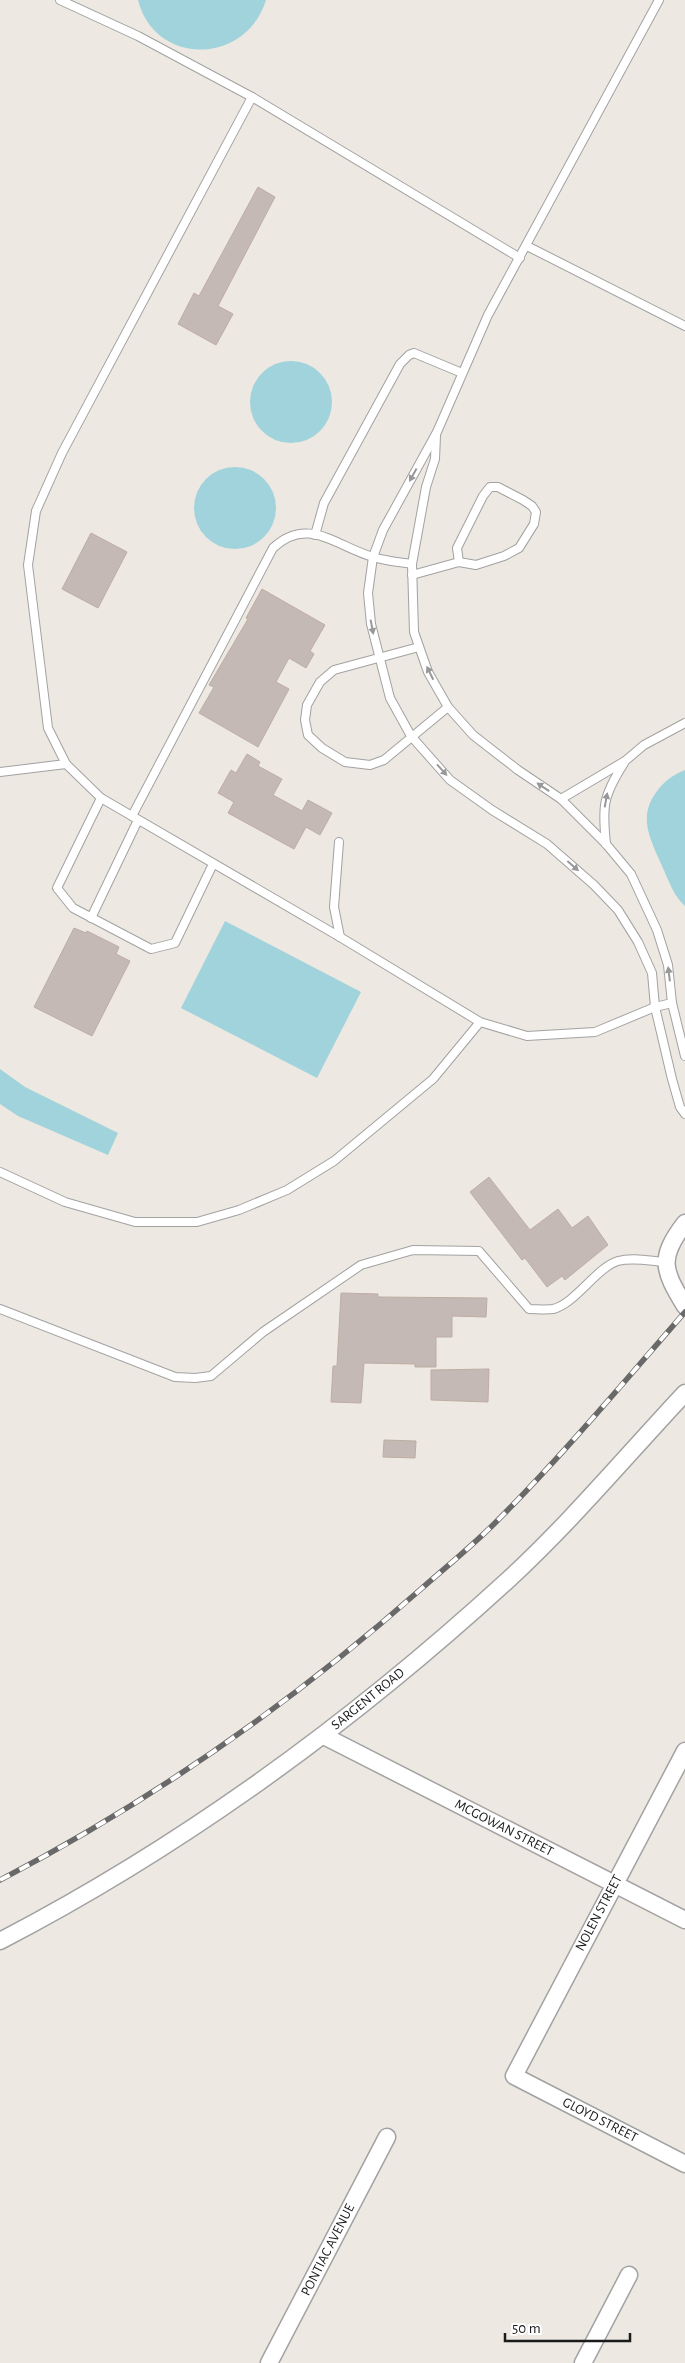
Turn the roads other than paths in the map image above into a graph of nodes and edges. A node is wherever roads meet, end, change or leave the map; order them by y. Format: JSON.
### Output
{"nodes":[{"id":1,"x":60,"y":0,"type":"edge"},
{"id":2,"x":659,"y":0,"type":"edge"},
{"id":3,"x":252,"y":98,"type":"junction"},
{"id":4,"x":527,"y":246,"type":"junction"},
{"id":5,"x":520,"y":258,"type":"junction"},
{"id":6,"x":685,"y":326,"type":"edge"},
{"id":7,"x":462,"y":373,"type":"junction"},
{"id":8,"x":436,"y":432,"type":"junction"},
{"id":9,"x":314,"y":535,"type":"junction"},
{"id":10,"x":373,"y":557,"type":"junction"},
{"id":11,"x":459,"y":562,"type":"junction"},
{"id":12,"x":412,"y":564,"type":"junction"},
{"id":13,"x":412,"y":575,"type":"junction"},
{"id":14,"x":420,"y":647,"type":"junction"},
{"id":15,"x":380,"y":659,"type":"junction"},
{"id":16,"x":448,"y":707,"type":"junction"},
{"id":17,"x":685,"y":723,"type":"edge"},
{"id":18,"x":411,"y":736,"type":"junction"},
{"id":19,"x":625,"y":761,"type":"junction"},
{"id":20,"x":66,"y":764,"type":"junction"},
{"id":21,"x":0,"y":772,"type":"edge"},
{"id":22,"x":101,"y":798,"type":"junction"},
{"id":23,"x":561,"y":799,"type":"junction"},
{"id":24,"x":135,"y":818,"type":"junction"},
{"id":25,"x":339,"y":842,"type":"dead end"},
{"id":26,"x":606,"y":844,"type":"junction"},
{"id":27,"x":213,"y":864,"type":"junction"},
{"id":28,"x":91,"y":918,"type":"junction"},
{"id":29,"x":340,"y":937,"type":"junction"},
{"id":30,"x":672,"y":1003,"type":"junction"},
{"id":31,"x":655,"y":1007,"type":"junction"},
{"id":32,"x":480,"y":1022,"type":"junction"},
{"id":33,"x":685,"y":1056,"type":"edge"},
{"id":34,"x":685,"y":1114,"type":"edge"},
{"id":35,"x":0,"y":1172,"type":"edge"},
{"id":36,"x":685,"y":1222,"type":"edge"},
{"id":37,"x":665,"y":1262,"type":"junction"},
{"id":38,"x":685,"y":1306,"type":"edge"},
{"id":39,"x":0,"y":1310,"type":"edge"},
{"id":40,"x":685,"y":1393,"type":"edge"},
{"id":41,"x":324,"y":1736,"type":"junction"},
{"id":42,"x":685,"y":1751,"type":"edge"},
{"id":43,"x":614,"y":1884,"type":"junction"},
{"id":44,"x":685,"y":1920,"type":"edge"},
{"id":45,"x":0,"y":1941,"type":"edge"},
{"id":46,"x":514,"y":2076,"type":"joint"},
{"id":47,"x":387,"y":2137,"type":"dead end"},
{"id":48,"x":685,"y":2164,"type":"edge"},
{"id":49,"x":628,"y":2275,"type":"dead end"},
{"id":50,"x":269,"y":2363,"type":"edge"},
{"id":51,"x":583,"y":2363,"type":"edge"}],
"edges":[{"from":1,"to":3,"type":"lane"},
{"from":2,"to":4,"type":"lane"},
{"from":3,"to":5,"type":"lane"},
{"from":3,"to":20,"type":"lane"},
{"from":4,"to":5,"type":"lane"},
{"from":4,"to":6,"type":"lane"},
{"from":5,"to":7,"type":"lane"},
{"from":7,"to":8,"type":"lane"},
{"from":7,"to":9,"type":"lane"},
{"from":8,"to":10,"type":"lane","one_way":true},
{"from":8,"to":12,"type":"lane"},
{"from":9,"to":10,"type":"lane"},
{"from":9,"to":24,"type":"lane"},
{"from":10,"to":12,"type":"lane"},
{"from":10,"to":15,"type":"lane","one_way":true},
{"from":11,"to":11,"type":"lane"},
{"from":11,"to":13,"type":"lane"},
{"from":12,"to":13,"type":"lane"},
{"from":13,"to":14,"type":"lane"},
{"from":14,"to":15,"type":"lane"},
{"from":16,"to":14,"type":"lane","one_way":true},
{"from":15,"to":18,"type":"lane"},
{"from":15,"to":18,"type":"lane"},
{"from":16,"to":18,"type":"lane"},
{"from":23,"to":16,"type":"lane","one_way":true},
{"from":17,"to":19,"type":"lane"},
{"from":18,"to":31,"type":"lane","one_way":true},
{"from":19,"to":23,"type":"lane"},
{"from":26,"to":19,"type":"lane","one_way":true},
{"from":20,"to":21,"type":"lane"},
{"from":20,"to":22,"type":"lane"},
{"from":22,"to":24,"type":"lane"},
{"from":22,"to":28,"type":"lane"},
{"from":23,"to":26,"type":"lane"},
{"from":24,"to":27,"type":"lane"},
{"from":24,"to":28,"type":"lane"},
{"from":25,"to":29,"type":"lane"},
{"from":30,"to":26,"type":"lane","one_way":true},
{"from":27,"to":28,"type":"lane"},
{"from":27,"to":29,"type":"lane"},
{"from":29,"to":32,"type":"lane"},
{"from":30,"to":31,"type":"lane"},
{"from":30,"to":33,"type":"lane"},
{"from":31,"to":32,"type":"lane"},
{"from":31,"to":34,"type":"lane"},
{"from":32,"to":35,"type":"lane"},
{"from":36,"to":37,"type":"street"},
{"from":37,"to":38,"type":"street"},
{"from":37,"to":39,"type":"lane"},
{"from":40,"to":41,"type":"street","name":"SARGENT ROAD"},
{"from":41,"to":43,"type":"street","name":"MCGOWAN STREET"},
{"from":41,"to":45,"type":"street","name":"SARGENT ROAD"},
{"from":42,"to":43,"type":"street","name":"NOLEN STREET"},
{"from":43,"to":44,"type":"street","name":"MCGOWAN STREET"},
{"from":43,"to":46,"type":"street","name":"NOLEN STREET"},
{"from":46,"to":48,"type":"street","name":"GLOYD STREET"},
{"from":47,"to":50,"type":"street","name":"PONTIAC AVENUE"},
{"from":49,"to":51,"type":"street"}]}
